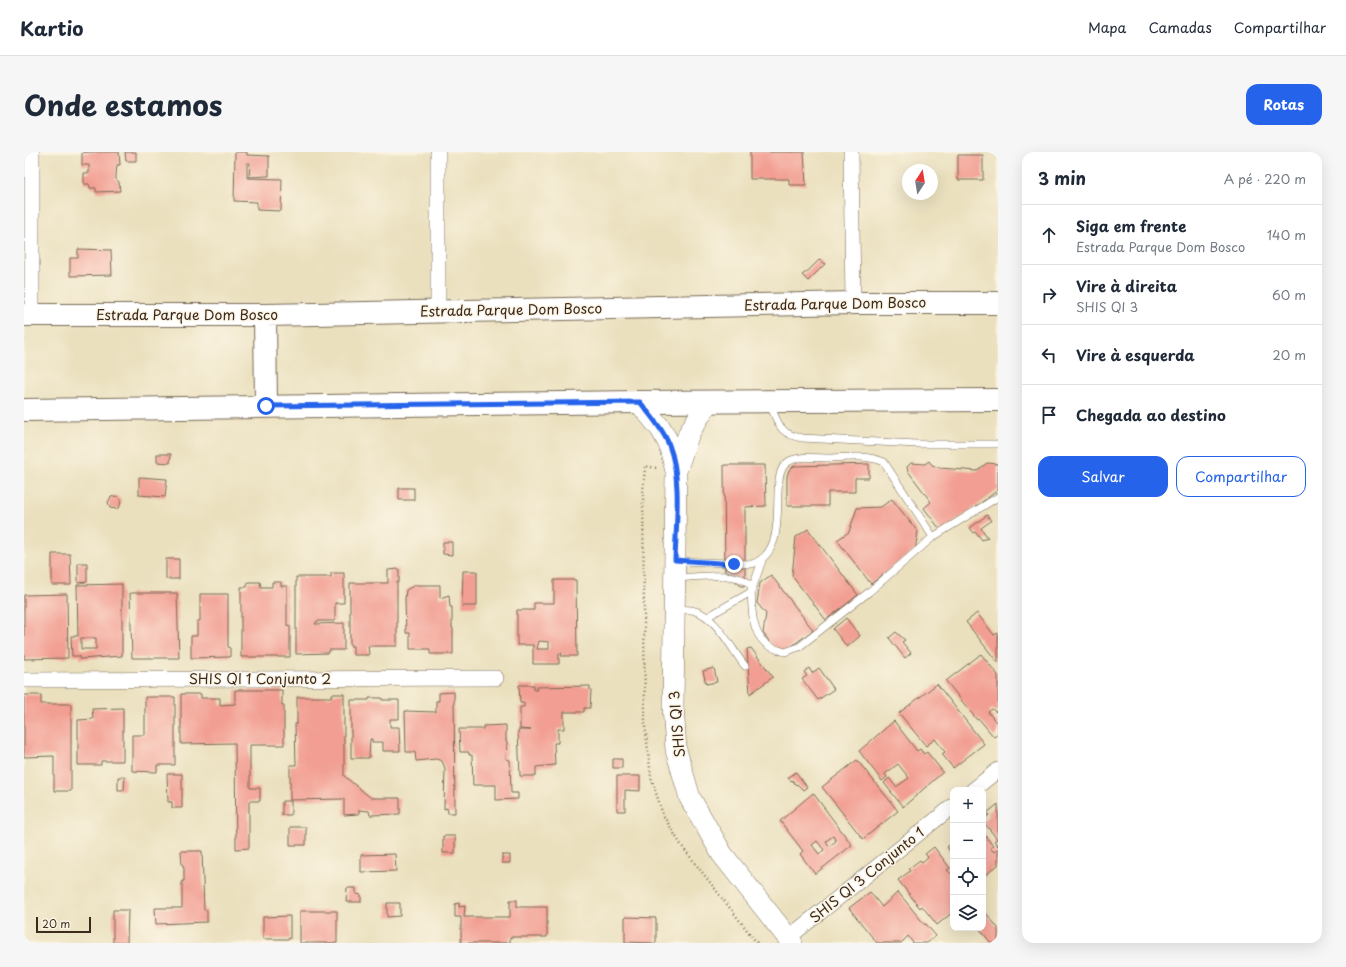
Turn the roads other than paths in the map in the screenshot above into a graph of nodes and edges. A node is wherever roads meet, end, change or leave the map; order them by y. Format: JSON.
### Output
{"nodes":[{"id":1,"x":32,"y":152,"type":"edge"},
{"id":2,"x":438,"y":152,"type":"edge"},
{"id":3,"x":851,"y":152,"type":"edge"},
{"id":4,"x":853,"y":303,"type":"junction"},
{"id":5,"x":998,"y":303,"type":"edge"},
{"id":6,"x":438,"y":312,"type":"junction"},
{"id":7,"x":28,"y":315,"type":"edge"},
{"id":8,"x":265,"y":315,"type":"junction"},
{"id":9,"x":998,"y":400,"type":"edge"},
{"id":10,"x":768,"y":401,"type":"junction"},
{"id":11,"x":640,"y":402,"type":"junction"},
{"id":12,"x":708,"y":402,"type":"junction"},
{"id":13,"x":266,"y":406,"type":"junction"},
{"id":14,"x":24,"y":410,"type":"edge"},
{"id":15,"x":998,"y":444,"type":"edge"},
{"id":16,"x":676,"y":471,"type":"junction"},
{"id":17,"x":998,"y":497,"type":"edge"},
{"id":18,"x":933,"y":537,"type":"junction"},
{"id":19,"x":762,"y":561,"type":"junction"},
{"id":20,"x":675,"y":569,"type":"junction"},
{"id":21,"x":751,"y":592,"type":"junction"},
{"id":22,"x":674,"y":609,"type":"junction"},
{"id":23,"x":707,"y":617,"type":"junction"},
{"id":24,"x":745,"y":666,"type":"dead end"},
{"id":25,"x":496,"y":678,"type":"dead end"},
{"id":26,"x":24,"y":680,"type":"edge"},
{"id":27,"x":998,"y":770,"type":"edge"},
{"id":28,"x":977,"y":787,"type":"edge"},
{"id":29,"x":950,"y":808,"type":"edge"},
{"id":30,"x":787,"y":941,"type":"edge"}],
"edges":[{"from":1,"to":7,"type":"street"},
{"from":2,"to":6,"type":"street"},
{"from":3,"to":4,"type":"street"},
{"from":4,"to":5,"type":"main road","name":"Estrada Parque Dom Bosco"},
{"from":4,"to":6,"type":"main road","name":"Estrada Parque Dom Bosco"},
{"from":6,"to":8,"type":"main road","name":"Estrada Parque Dom Bosco"},
{"from":7,"to":8,"type":"main road","name":"Estrada Parque Dom Bosco"},
{"from":8,"to":13,"type":"main road"},
{"from":9,"to":10,"type":"main road"},
{"from":10,"to":12,"type":"main road"},
{"from":10,"to":15,"type":"lane"},
{"from":11,"to":12,"type":"main road"},
{"from":11,"to":13,"type":"main road"},
{"from":11,"to":16,"type":"street","name":"SHIS QI 3"},
{"from":12,"to":16,"type":"street","name":"SHIS QI 3"},
{"from":13,"to":14,"type":"main road"},
{"from":16,"to":20,"type":"street","name":"SHIS QI 3"},
{"from":17,"to":18,"type":"lane"},
{"from":18,"to":19,"type":"lane"},
{"from":18,"to":21,"type":"lane"},
{"from":19,"to":20,"type":"lane"},
{"from":19,"to":21,"type":"lane"},
{"from":20,"to":21,"type":"lane"},
{"from":20,"to":22,"type":"street","name":"SHIS QI 3"},
{"from":21,"to":23,"type":"lane"},
{"from":22,"to":23,"type":"lane"},
{"from":22,"to":30,"type":"street","name":"SHIS QI 3"},
{"from":23,"to":24,"type":"lane"},
{"from":25,"to":26,"type":"street","name":"SHIS QI 1 Conjunto 2"},
{"from":27,"to":28,"type":"street"},
{"from":29,"to":30,"type":"street","name":"SHIS QI 3 Conjunto 1"}]}
